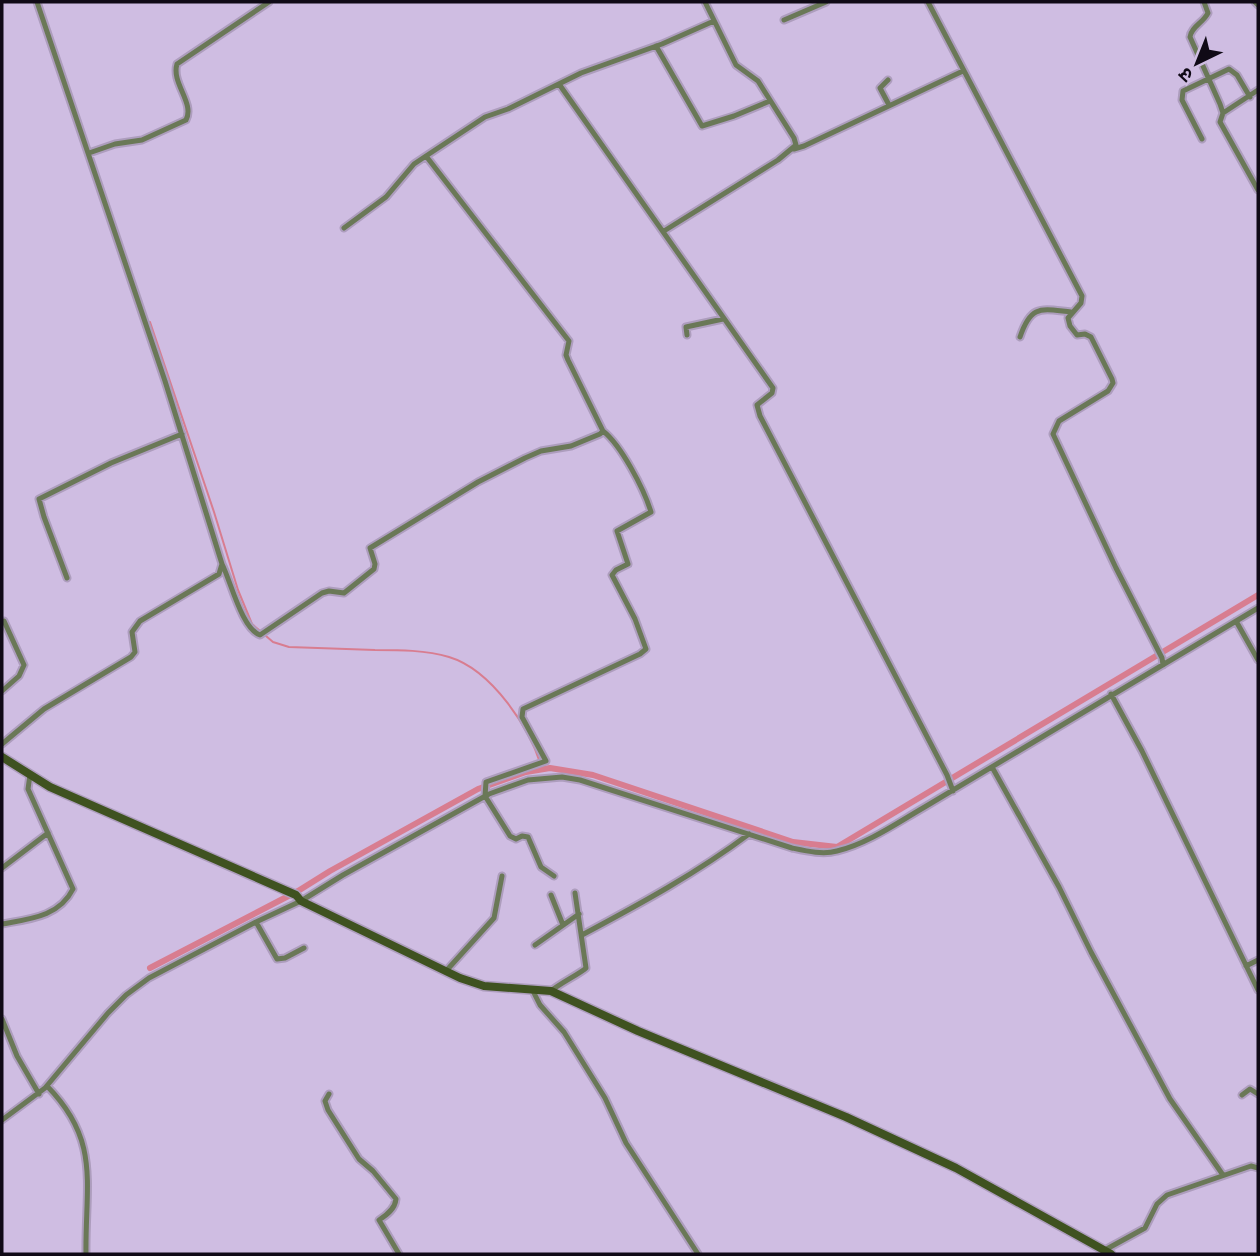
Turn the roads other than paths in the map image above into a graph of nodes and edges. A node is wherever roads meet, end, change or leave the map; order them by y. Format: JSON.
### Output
{"nodes":[{"id":1,"x":37,"y":2,"type":"edge"},
{"id":2,"x":270,"y":2,"type":"edge"},
{"id":3,"x":705,"y":2,"type":"edge"},
{"id":4,"x":826,"y":2,"type":"edge"},
{"id":5,"x":928,"y":2,"type":"edge"},
{"id":6,"x":1205,"y":2,"type":"edge"},
{"id":7,"x":784,"y":20,"type":"dead end"},
{"id":8,"x":714,"y":21,"type":"junction"},
{"id":9,"x":656,"y":46,"type":"junction"},
{"id":10,"x":963,"y":71,"type":"junction"},
{"id":11,"x":888,"y":80,"type":"dead end"},
{"id":12,"x":1208,"y":80,"type":"junction"},
{"id":13,"x":559,"y":84,"type":"junction"},
{"id":14,"x":1258,"y":90,"type":"edge"},
{"id":15,"x":1250,"y":97,"type":"junction"},
{"id":16,"x":770,"y":101,"type":"junction"},
{"id":17,"x":889,"y":105,"type":"junction"},
{"id":18,"x":1223,"y":113,"type":"junction"},
{"id":19,"x":1202,"y":139,"type":"dead end"},
{"id":20,"x":793,"y":149,"type":"junction"},
{"id":21,"x":92,"y":152,"type":"junction"},
{"id":22,"x":426,"y":156,"type":"junction"},
{"id":23,"x":1258,"y":190,"type":"edge"},
{"id":24,"x":344,"y":228,"type":"dead end"},
{"id":25,"x":664,"y":231,"type":"junction"},
{"id":26,"x":1072,"y":312,"type":"junction"},
{"id":27,"x":723,"y":318,"type":"junction"},
{"id":28,"x":687,"y":335,"type":"dead end"},
{"id":29,"x":1020,"y":337,"type":"dead end"},
{"id":30,"x":603,"y":430,"type":"junction"},
{"id":31,"x":182,"y":434,"type":"junction"},
{"id":32,"x":222,"y":564,"type":"junction"},
{"id":33,"x":67,"y":578,"type":"dead end"},
{"id":34,"x":1258,"y":608,"type":"edge"},
{"id":35,"x":4,"y":621,"type":"dead end"},
{"id":36,"x":1237,"y":621,"type":"junction"},
{"id":37,"x":1258,"y":660,"type":"edge"},
{"id":38,"x":1162,"y":662,"type":"junction"},
{"id":39,"x":2,"y":691,"type":"edge"},
{"id":40,"x":1111,"y":694,"type":"junction"},
{"id":41,"x":2,"y":744,"type":"edge"},
{"id":42,"x":2,"y":757,"type":"edge"},
{"id":43,"x":992,"y":766,"type":"junction"},
{"id":44,"x":30,"y":775,"type":"junction"},
{"id":45,"x":953,"y":791,"type":"junction"},
{"id":46,"x":486,"y":793,"type":"junction"},
{"id":47,"x":48,"y":833,"type":"junction"},
{"id":48,"x":750,"y":834,"type":"junction"},
{"id":49,"x":2,"y":868,"type":"edge"},
{"id":50,"x":502,"y":876,"type":"dead end"},
{"id":51,"x":554,"y":876,"type":"dead end"},
{"id":52,"x":575,"y":893,"type":"dead end"},
{"id":53,"x":551,"y":894,"type":"dead end"},
{"id":54,"x":296,"y":896,"type":"junction"},
{"id":55,"x":579,"y":914,"type":"junction"},
{"id":56,"x":256,"y":922,"type":"junction"},
{"id":57,"x":2,"y":924,"type":"edge"},
{"id":58,"x":563,"y":925,"type":"junction"},
{"id":59,"x":582,"y":935,"type":"junction"},
{"id":60,"x":535,"y":945,"type":"dead end"},
{"id":61,"x":304,"y":948,"type":"dead end"},
{"id":62,"x":1258,"y":960,"type":"edge"},
{"id":63,"x":1247,"y":966,"type":"junction"},
{"id":64,"x":446,"y":971,"type":"junction"},
{"id":65,"x":532,"y":989,"type":"junction"},
{"id":66,"x":1258,"y":990,"type":"edge"},
{"id":67,"x":551,"y":991,"type":"junction"},
{"id":68,"x":2,"y":1019,"type":"edge"},
{"id":69,"x":41,"y":1091,"type":"junction"},
{"id":70,"x":330,"y":1094,"type":"dead end"},
{"id":71,"x":1258,"y":1094,"type":"edge"},
{"id":72,"x":1242,"y":1095,"type":"dead end"},
{"id":73,"x":2,"y":1120,"type":"edge"},
{"id":74,"x":1257,"y":1165,"type":"edge"},
{"id":75,"x":1223,"y":1175,"type":"junction"},
{"id":76,"x":1107,"y":1252,"type":"edge"},
{"id":77,"x":86,"y":1254,"type":"edge"},
{"id":78,"x":399,"y":1254,"type":"edge"},
{"id":79,"x":698,"y":1254,"type":"edge"}],
"edges":[{"from":1,"to":21,"type":"street"},
{"from":2,"to":21,"type":"street"},
{"from":3,"to":8,"type":"street"},
{"from":4,"to":7,"type":"street"},
{"from":5,"to":10,"type":"street"},
{"from":6,"to":12,"type":"street"},
{"from":8,"to":9,"type":"street"},
{"from":8,"to":16,"type":"street"},
{"from":9,"to":13,"type":"street"},
{"from":9,"to":16,"type":"street"},
{"from":10,"to":17,"type":"street"},
{"from":10,"to":26,"type":"street"},
{"from":11,"to":17,"type":"street"},
{"from":12,"to":15,"type":"street"},
{"from":12,"to":18,"type":"street"},
{"from":12,"to":19,"type":"street"},
{"from":13,"to":22,"type":"street"},
{"from":13,"to":25,"type":"street"},
{"from":14,"to":15,"type":"street"},
{"from":15,"to":18,"type":"street"},
{"from":16,"to":20,"type":"street"},
{"from":17,"to":20,"type":"street"},
{"from":18,"to":23,"type":"street"},
{"from":20,"to":25,"type":"street"},
{"from":21,"to":31,"type":"street"},
{"from":22,"to":24,"type":"street"},
{"from":22,"to":30,"type":"street"},
{"from":25,"to":27,"type":"street"},
{"from":26,"to":29,"type":"street"},
{"from":26,"to":38,"type":"street"},
{"from":27,"to":28,"type":"street"},
{"from":27,"to":45,"type":"street"},
{"from":30,"to":32,"type":"street"},
{"from":30,"to":46,"type":"street"},
{"from":31,"to":32,"type":"street"},
{"from":31,"to":33,"type":"street"},
{"from":32,"to":41,"type":"street"},
{"from":34,"to":36,"type":"street"},
{"from":35,"to":39,"type":"street"},
{"from":36,"to":37,"type":"street"},
{"from":36,"to":38,"type":"street"},
{"from":38,"to":40,"type":"street"},
{"from":40,"to":43,"type":"street"},
{"from":40,"to":63,"type":"street"},
{"from":42,"to":44,"type":"main road"},
{"from":43,"to":45,"type":"street"},
{"from":43,"to":75,"type":"street"},
{"from":44,"to":47,"type":"street"},
{"from":44,"to":54,"type":"main road"},
{"from":45,"to":48,"type":"street"},
{"from":46,"to":48,"type":"street"},
{"from":46,"to":51,"type":"street"},
{"from":46,"to":54,"type":"street"},
{"from":47,"to":49,"type":"street"},
{"from":47,"to":57,"type":"street"},
{"from":48,"to":59,"type":"street"},
{"from":50,"to":64,"type":"street"},
{"from":52,"to":55,"type":"street"},
{"from":53,"to":58,"type":"street"},
{"from":54,"to":56,"type":"street"},
{"from":54,"to":64,"type":"main road"},
{"from":55,"to":58,"type":"street"},
{"from":55,"to":59,"type":"street"},
{"from":56,"to":61,"type":"street"},
{"from":56,"to":69,"type":"street"},
{"from":58,"to":60,"type":"street"},
{"from":59,"to":67,"type":"street"},
{"from":62,"to":63,"type":"street"},
{"from":63,"to":66,"type":"street"},
{"from":64,"to":65,"type":"main road"},
{"from":65,"to":67,"type":"main road"},
{"from":65,"to":79,"type":"street"},
{"from":67,"to":76,"type":"main road"},
{"from":68,"to":69,"type":"street"},
{"from":69,"to":73,"type":"street"},
{"from":69,"to":77,"type":"street"},
{"from":70,"to":78,"type":"street"},
{"from":71,"to":72,"type":"street"},
{"from":74,"to":75,"type":"street"},
{"from":75,"to":76,"type":"street"}]}
